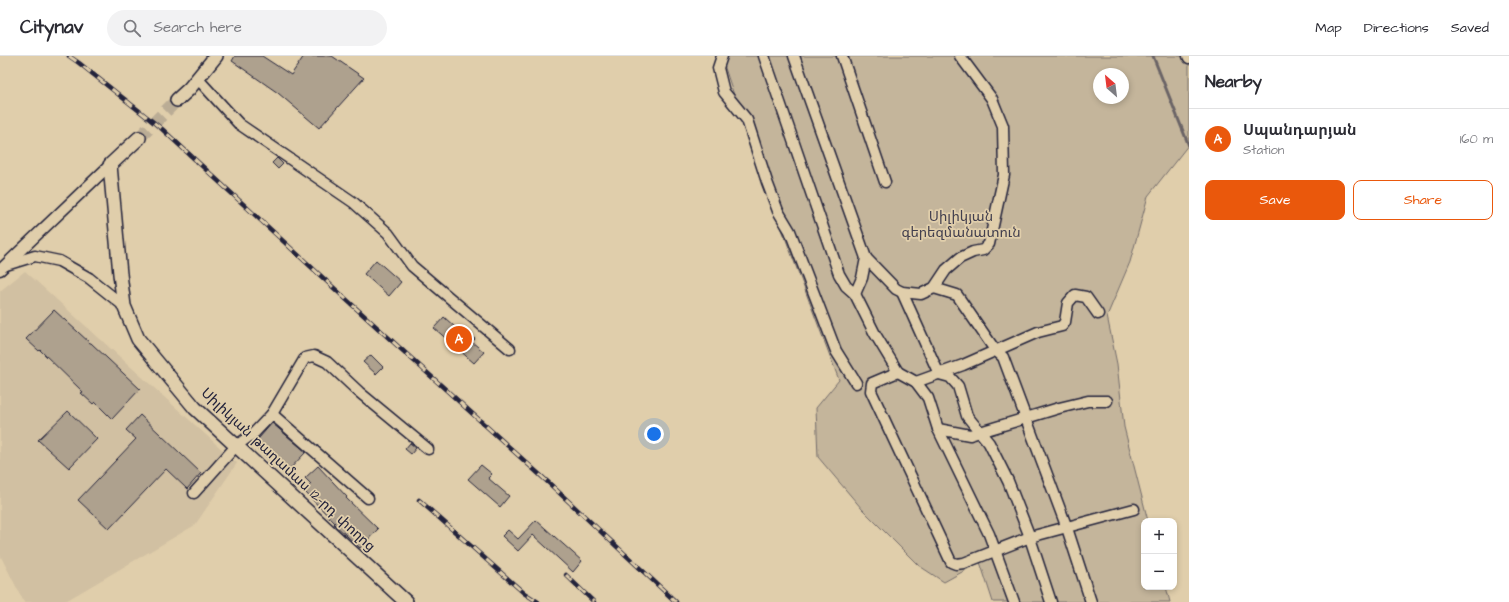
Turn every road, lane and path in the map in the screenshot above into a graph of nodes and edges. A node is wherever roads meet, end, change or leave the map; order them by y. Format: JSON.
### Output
{"nodes":[{"id":1,"x":216,"y":56,"type":"edge"},
{"id":2,"x":722,"y":56,"type":"edge"},
{"id":3,"x":764,"y":56,"type":"edge"},
{"id":4,"x":794,"y":56,"type":"edge"},
{"id":5,"x":842,"y":56,"type":"edge"},
{"id":6,"x":960,"y":56,"type":"edge"},
{"id":7,"x":198,"y":79,"type":"junction"},
{"id":8,"x":178,"y":100,"type":"tunnel mouth"},
{"id":9,"x":139,"y":138,"type":"tunnel mouth"},
{"id":10,"x":110,"y":165,"type":"junction"},
{"id":11,"x":884,"y":182,"type":"dead end"},
{"id":12,"x":866,"y":258,"type":"junction"},
{"id":13,"x":2,"y":268,"type":"edge"},
{"id":14,"x":934,"y":288,"type":"junction"},
{"id":15,"x":902,"y":292,"type":"junction"},
{"id":16,"x":855,"y":294,"type":"junction"},
{"id":17,"x":124,"y":306,"type":"junction"},
{"id":18,"x":1098,"y":314,"type":"dead end"},
{"id":19,"x":510,"y":349,"type":"dead end"},
{"id":20,"x":995,"y":350,"type":"junction"},
{"id":21,"x":898,"y":372,"type":"junction"},
{"id":22,"x":939,"y":374,"type":"junction"},
{"id":23,"x":916,"y":382,"type":"junction"},
{"id":24,"x":856,"y":383,"type":"dead end"},
{"id":25,"x":1107,"y":401,"type":"dead end"},
{"id":26,"x":272,"y":414,"type":"junction"},
{"id":27,"x":1026,"y":419,"type":"junction"},
{"id":28,"x":938,"y":428,"type":"junction"},
{"id":29,"x":980,"y":432,"type":"junction"},
{"id":30,"x":236,"y":446,"type":"junction"},
{"id":31,"x":428,"y":449,"type":"dead end"},
{"id":32,"x":194,"y":493,"type":"dead end"},
{"id":33,"x":368,"y":498,"type":"dead end"},
{"id":34,"x":1134,"y":509,"type":"dead end"},
{"id":35,"x":1067,"y":528,"type":"junction"},
{"id":36,"x":1030,"y":537,"type":"junction"},
{"id":37,"x":995,"y":551,"type":"junction"},
{"id":38,"x":406,"y":602,"type":"edge"},
{"id":39,"x":1014,"y":602,"type":"edge"},
{"id":40,"x":1051,"y":602,"type":"edge"},
{"id":41,"x":1091,"y":602,"type":"edge"}],
"edges":[{"from":1,"to":7,"type":"main road"},
{"from":2,"to":24,"type":"lane"},
{"from":3,"to":16,"type":"lane"},
{"from":4,"to":12,"type":"lane"},
{"from":5,"to":11,"type":"lane"},
{"from":6,"to":14,"type":"lane"},
{"from":7,"to":8,"type":"main road"},
{"from":7,"to":19,"type":"lane"},
{"from":9,"to":10,"type":"main road"},
{"from":10,"to":13,"type":"lane"},
{"from":10,"to":17,"type":"main road","name":"Սիլիկյան թաղամաս 12-րդ փողոց"},
{"from":12,"to":15,"type":"lane"},
{"from":12,"to":16,"type":"lane"},
{"from":13,"to":17,"type":"lane"},
{"from":14,"to":15,"type":"lane"},
{"from":14,"to":20,"type":"lane"},
{"from":15,"to":22,"type":"lane"},
{"from":16,"to":21,"type":"lane"},
{"from":17,"to":30,"type":"main road","name":"Սիլիկյան թաղամաս 12-րդ փողոց"},
{"from":18,"to":20,"type":"lane"},
{"from":20,"to":22,"type":"lane"},
{"from":20,"to":27,"type":"lane"},
{"from":21,"to":23,"type":"lane"},
{"from":21,"to":37,"type":"lane"},
{"from":22,"to":23,"type":"lane"},
{"from":22,"to":29,"type":"lane"},
{"from":23,"to":28,"type":"lane"},
{"from":25,"to":27,"type":"lane"},
{"from":26,"to":30,"type":"lane"},
{"from":26,"to":31,"type":"lane"},
{"from":26,"to":33,"type":"lane"},
{"from":27,"to":29,"type":"lane"},
{"from":27,"to":35,"type":"lane"},
{"from":28,"to":29,"type":"lane"},
{"from":28,"to":37,"type":"lane"},
{"from":29,"to":36,"type":"lane"},
{"from":30,"to":32,"type":"lane"},
{"from":30,"to":38,"type":"main road","name":"Սիլիկյան թաղամաս 12-րդ փողոց"},
{"from":34,"to":35,"type":"lane"},
{"from":35,"to":36,"type":"lane"},
{"from":35,"to":41,"type":"lane"},
{"from":36,"to":37,"type":"lane"},
{"from":36,"to":40,"type":"lane"},
{"from":37,"to":39,"type":"lane"}]}
